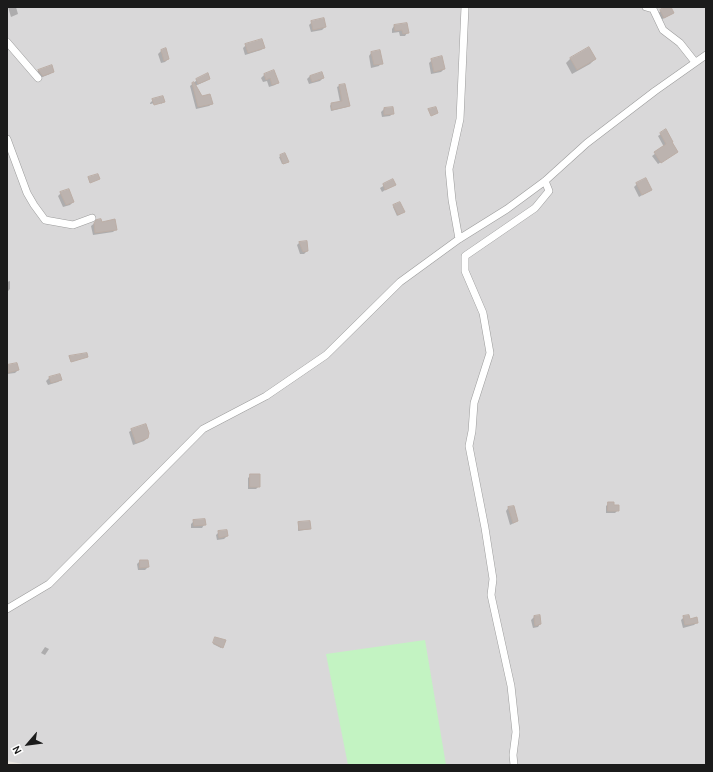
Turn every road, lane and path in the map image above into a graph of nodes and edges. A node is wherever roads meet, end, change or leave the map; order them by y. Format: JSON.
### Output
{"nodes":[{"id":1,"x":465,"y":7,"type":"edge"},
{"id":2,"x":646,"y":7,"type":"edge"},
{"id":3,"x":7,"y":42,"type":"edge"},
{"id":4,"x":706,"y":55,"type":"edge"},
{"id":5,"x":695,"y":62,"type":"junction"},
{"id":6,"x":38,"y":78,"type":"dead end"},
{"id":7,"x":7,"y":139,"type":"edge"},
{"id":8,"x":545,"y":181,"type":"junction"},
{"id":9,"x":92,"y":218,"type":"dead end"},
{"id":10,"x":459,"y":239,"type":"junction"},
{"id":11,"x":7,"y":609,"type":"edge"},
{"id":12,"x":514,"y":765,"type":"edge"}],
"edges":[{"from":1,"to":10,"type":"street"},
{"from":2,"to":5,"type":"street"},
{"from":3,"to":6,"type":"street"},
{"from":4,"to":5,"type":"street"},
{"from":5,"to":8,"type":"street"},
{"from":7,"to":9,"type":"street"},
{"from":8,"to":10,"type":"street"},
{"from":8,"to":12,"type":"street"},
{"from":10,"to":11,"type":"street"}]}
